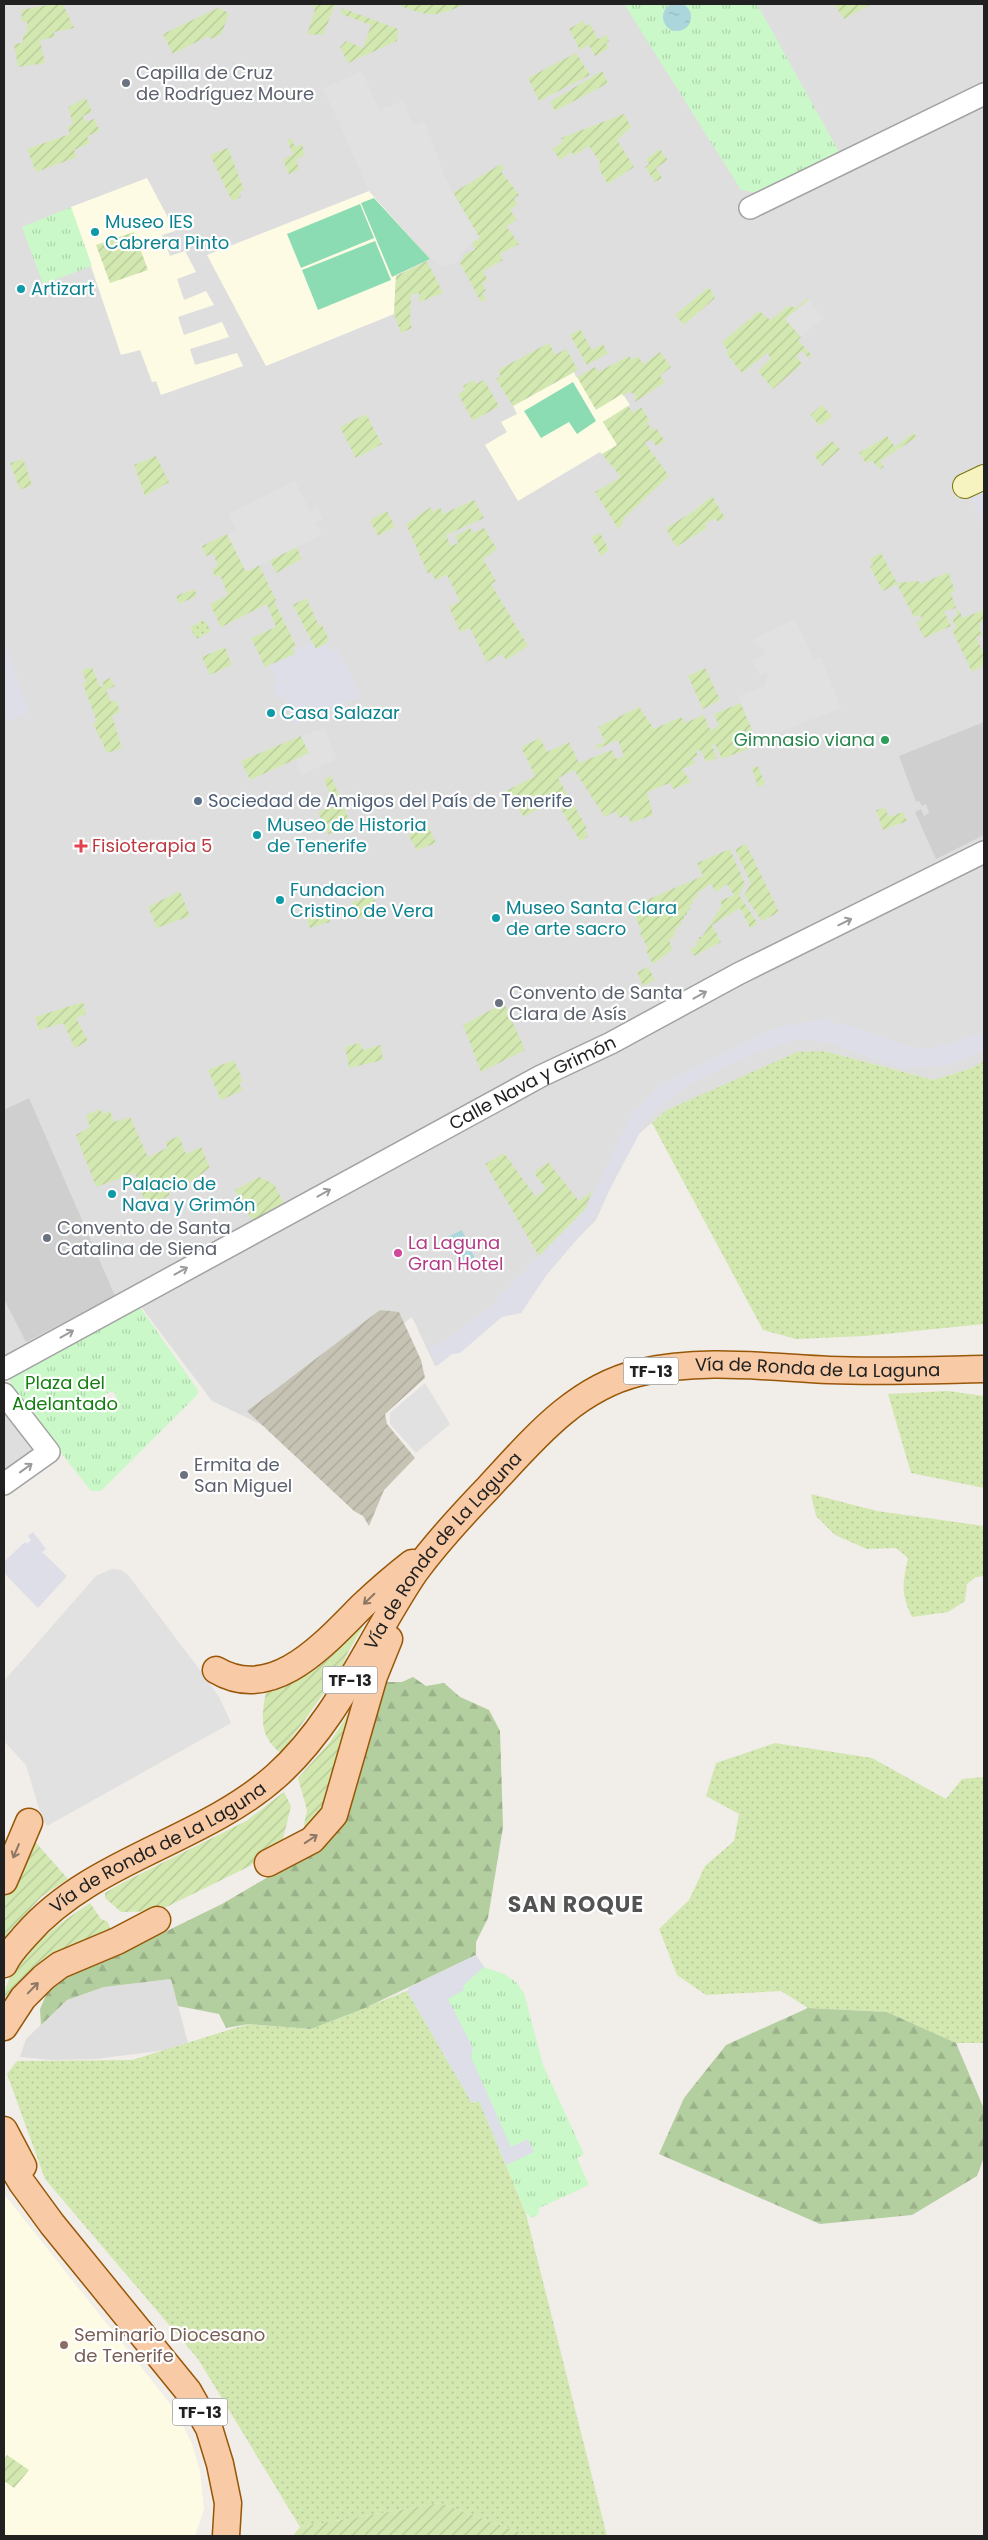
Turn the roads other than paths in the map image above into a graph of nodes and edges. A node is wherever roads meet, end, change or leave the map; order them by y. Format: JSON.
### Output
{"nodes":[{"id":1,"x":984,"y":94,"type":"edge"},
{"id":2,"x":750,"y":208,"type":"dead end"},
{"id":3,"x":984,"y":852,"type":"edge"},
{"id":4,"x":984,"y":1356,"type":"edge"},
{"id":5,"x":984,"y":1368,"type":"edge"},
{"id":6,"x":4,"y":1369,"type":"edge"},
{"id":7,"x":935,"y":1370,"type":"junction"},
{"id":8,"x":984,"y":1383,"type":"edge"},
{"id":9,"x":4,"y":1394,"type":"edge"},
{"id":10,"x":4,"y":1484,"type":"edge"},
{"id":11,"x":434,"y":1546,"type":"junction"},
{"id":12,"x":399,"y":1596,"type":"junction"},
{"id":13,"x":216,"y":1670,"type":"dead end"},
{"id":14,"x":29,"y":1822,"type":"dead end"},
{"id":15,"x":268,"y":1863,"type":"dead end"},
{"id":16,"x":4,"y":1881,"type":"edge"},
{"id":17,"x":157,"y":1920,"type":"dead end"},
{"id":18,"x":4,"y":1964,"type":"edge"},
{"id":19,"x":4,"y":2027,"type":"edge"},
{"id":20,"x":4,"y":2130,"type":"edge"},
{"id":21,"x":4,"y":2152,"type":"edge"},
{"id":22,"x":52,"y":2224,"type":"junction"},
{"id":23,"x":226,"y":2536,"type":"edge"}],
"edges":[{"from":1,"to":2,"type":"street"},
{"from":6,"to":3,"type":"street","name":"Calle Nava y Grimón","one_way":true},
{"from":4,"to":7,"type":"main road"},
{"from":5,"to":7,"type":"main road","name":"Vía de Ronda de La Laguna","number":"TF-13"},
{"from":7,"to":8,"type":"main road"},
{"from":7,"to":11,"type":"main road","name":"Vía de Ronda de La Laguna","number":"TF-13"},
{"from":10,"to":9,"type":"street","one_way":true},
{"from":11,"to":12,"type":"main road","name":"Vía de Ronda de La Laguna","number":"TF-13"},
{"from":11,"to":13,"type":"main road","one_way":true},
{"from":15,"to":12,"type":"main road","one_way":true},
{"from":12,"to":18,"type":"main road","name":"Vía de Ronda de La Laguna","number":"TF-13"},
{"from":14,"to":16,"type":"main road","one_way":true},
{"from":19,"to":17,"type":"main road","one_way":true},
{"from":20,"to":22,"type":"main road"},
{"from":21,"to":22,"type":"main road","number":"TF-13"},
{"from":22,"to":23,"type":"main road","number":"TF-13"}]}
